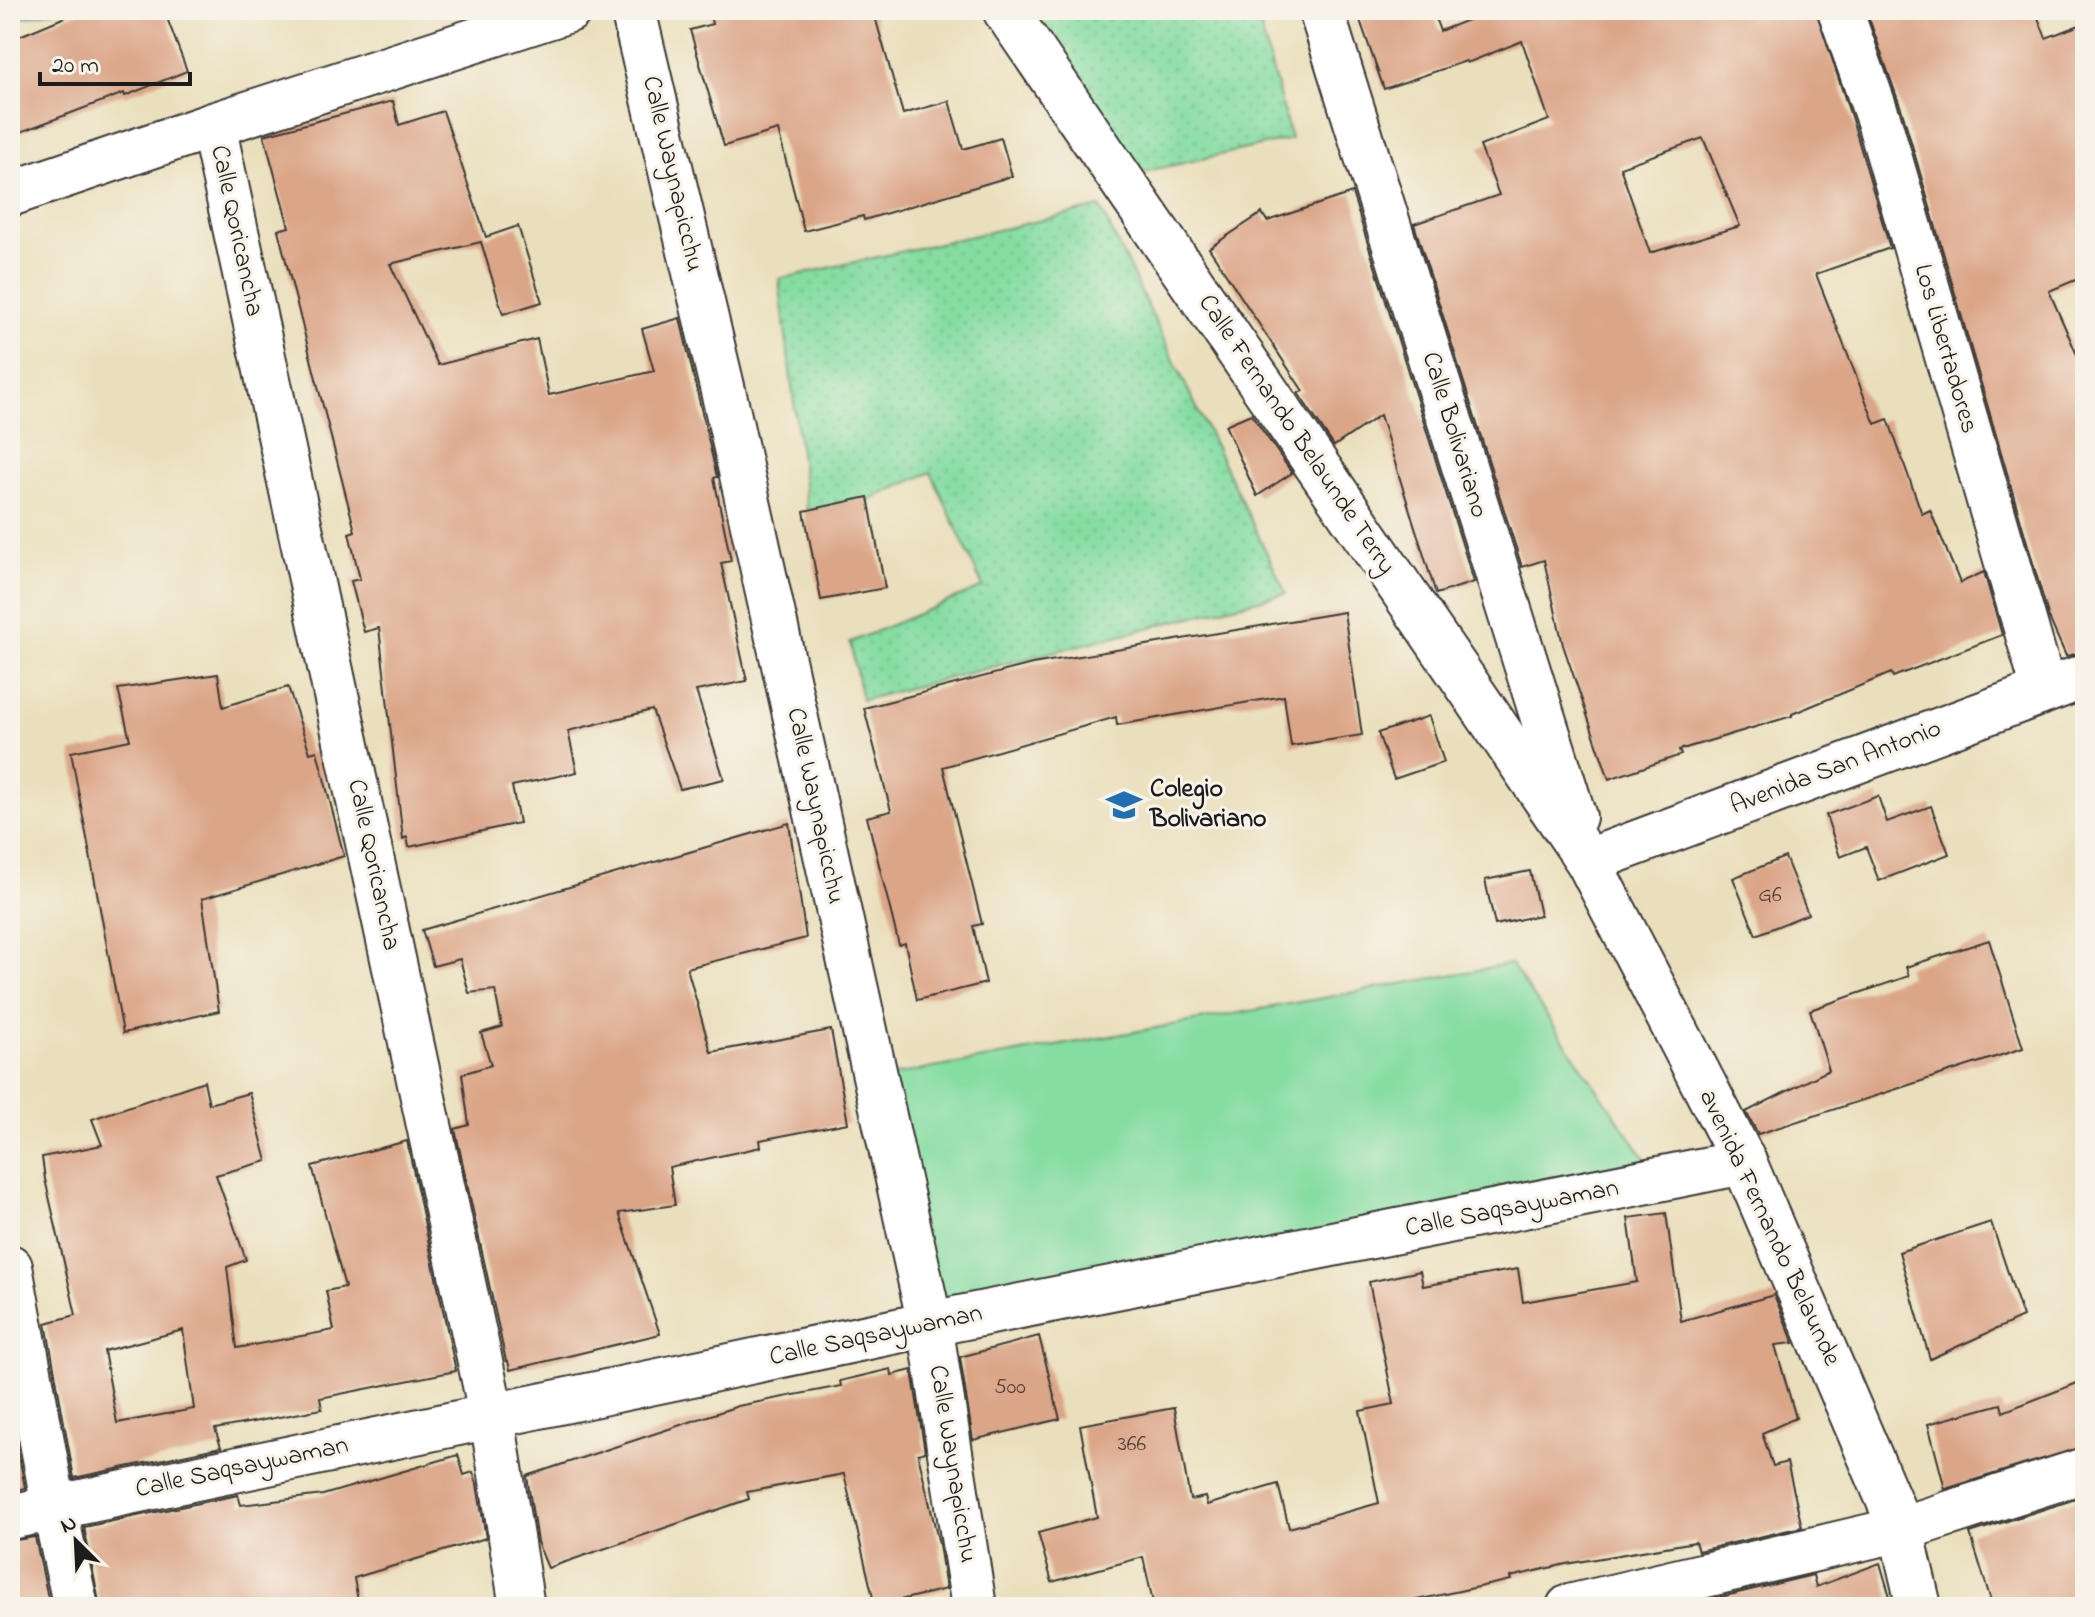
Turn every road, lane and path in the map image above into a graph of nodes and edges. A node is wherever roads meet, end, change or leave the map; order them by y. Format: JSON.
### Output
{"nodes":[{"id":1,"x":569,"y":10,"type":"edge"},
{"id":2,"x":633,"y":10,"type":"edge"},
{"id":3,"x":1005,"y":10,"type":"edge"},
{"id":4,"x":1321,"y":10,"type":"edge"},
{"id":5,"x":1840,"y":10,"type":"edge"},
{"id":6,"x":213,"y":125,"type":"junction"},
{"id":7,"x":10,"y":194,"type":"edge"},
{"id":8,"x":2085,"y":676,"type":"edge"},
{"id":9,"x":2044,"y":690,"type":"junction"},
{"id":10,"x":1588,"y":861,"type":"junction"},
{"id":11,"x":1744,"y":1162,"type":"junction"},
{"id":12,"x":10,"y":1267,"type":"edge"},
{"id":13,"x":930,"y":1324,"type":"junction"},
{"id":14,"x":492,"y":1417,"type":"junction"},
{"id":15,"x":2085,"y":1470,"type":"edge"},
{"id":16,"x":54,"y":1507,"type":"junction"},
{"id":17,"x":10,"y":1517,"type":"edge"},
{"id":18,"x":1901,"y":1529,"type":"junction"},
{"id":19,"x":76,"y":1607,"type":"edge"},
{"id":20,"x":522,"y":1607,"type":"edge"},
{"id":21,"x":974,"y":1607,"type":"edge"},
{"id":22,"x":1569,"y":1607,"type":"edge"},
{"id":23,"x":1919,"y":1607,"type":"edge"}],
"edges":[{"from":1,"to":6,"type":"street"},
{"from":2,"to":13,"type":"street","name":"Calle Waynapicchu"},
{"from":3,"to":10,"type":"street","name":"Calle Fernando Belaunde Terry"},
{"from":4,"to":10,"type":"street","name":"Calle Bolivariano"},
{"from":5,"to":9,"type":"street","name":"Los Libertadores"},
{"from":6,"to":7,"type":"street"},
{"from":6,"to":14,"type":"street","name":"Calle Qoricancha"},
{"from":8,"to":9,"type":"street","name":"Avenida San Antonio"},
{"from":9,"to":10,"type":"street","name":"Avenida San Antonio"},
{"from":10,"to":11,"type":"street","name":"avenida Fernando Belaunde"},
{"from":11,"to":13,"type":"street","name":"Calle Saqsaywaman"},
{"from":11,"to":18,"type":"street","name":"avenida Fernando Belaunde"},
{"from":12,"to":16,"type":"street"},
{"from":13,"to":14,"type":"street","name":"Calle Saqsaywaman"},
{"from":13,"to":21,"type":"street","name":"Calle Waynapicchu"},
{"from":14,"to":16,"type":"street","name":"Calle Saqsaywaman"},
{"from":14,"to":20,"type":"street","name":"Calle Qoricancha"},
{"from":15,"to":18,"type":"street"},
{"from":16,"to":17,"type":"street","name":"Calle Saqsaywaman"},
{"from":16,"to":19,"type":"street"},
{"from":18,"to":22,"type":"street"},
{"from":18,"to":23,"type":"street","name":"avenida Fernando Belaunde"}]}
